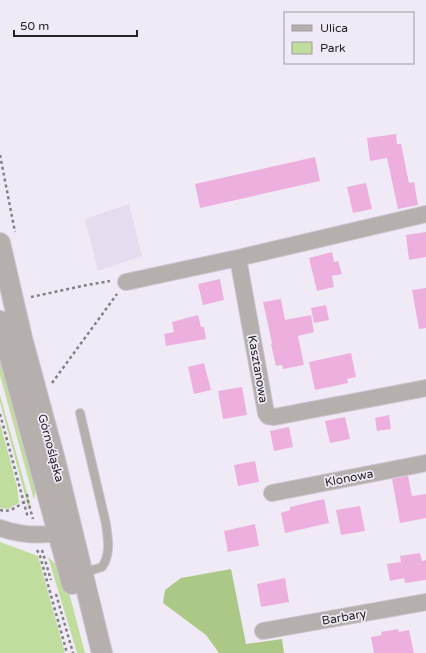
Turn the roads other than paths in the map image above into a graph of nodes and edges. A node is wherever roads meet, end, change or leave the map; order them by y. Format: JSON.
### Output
{"nodes":[{"id":1,"x":426,"y":214,"type":"edge"},
{"id":2,"x":8,"y":240,"type":"edge"},
{"id":3,"x":238,"y":258,"type":"junction"},
{"id":4,"x":126,"y":282,"type":"road end"},
{"id":5,"x":0,"y":322,"type":"edge"},
{"id":6,"x":426,"y":388,"type":"edge"},
{"id":7,"x":80,"y":412,"type":"dead end"},
{"id":8,"x":426,"y":462,"type":"edge"},
{"id":9,"x":272,"y":493,"type":"dead end"},
{"id":10,"x":0,"y":528,"type":"edge"},
{"id":11,"x":65,"y":532,"type":"junction"},
{"id":12,"x":83,"y":573,"type":"junction"},
{"id":13,"x":426,"y":602,"type":"edge"},
{"id":14,"x":263,"y":631,"type":"dead end"},
{"id":15,"x":92,"y":653,"type":"edge"},
{"id":16,"x":102,"y":653,"type":"edge"}],
"edges":[{"from":1,"to":3,"type":"street"},
{"from":2,"to":11,"type":"street","name":"Górnośląska"},
{"from":3,"to":4,"type":"street"},
{"from":3,"to":6,"type":"street","name":"Kasztanowa"},
{"from":5,"to":11,"type":"street","name":"Górnośląska"},
{"from":7,"to":12,"type":"lane"},
{"from":8,"to":9,"type":"street","name":"Klonowa"},
{"from":10,"to":11,"type":"street"},
{"from":11,"to":12,"type":"street","name":"Górnośląska"},
{"from":11,"to":15,"type":"street","name":"Górnośląska"},
{"from":12,"to":16,"type":"street","name":"Górnośląska"},
{"from":13,"to":14,"type":"street","name":"Barbary"}]}
